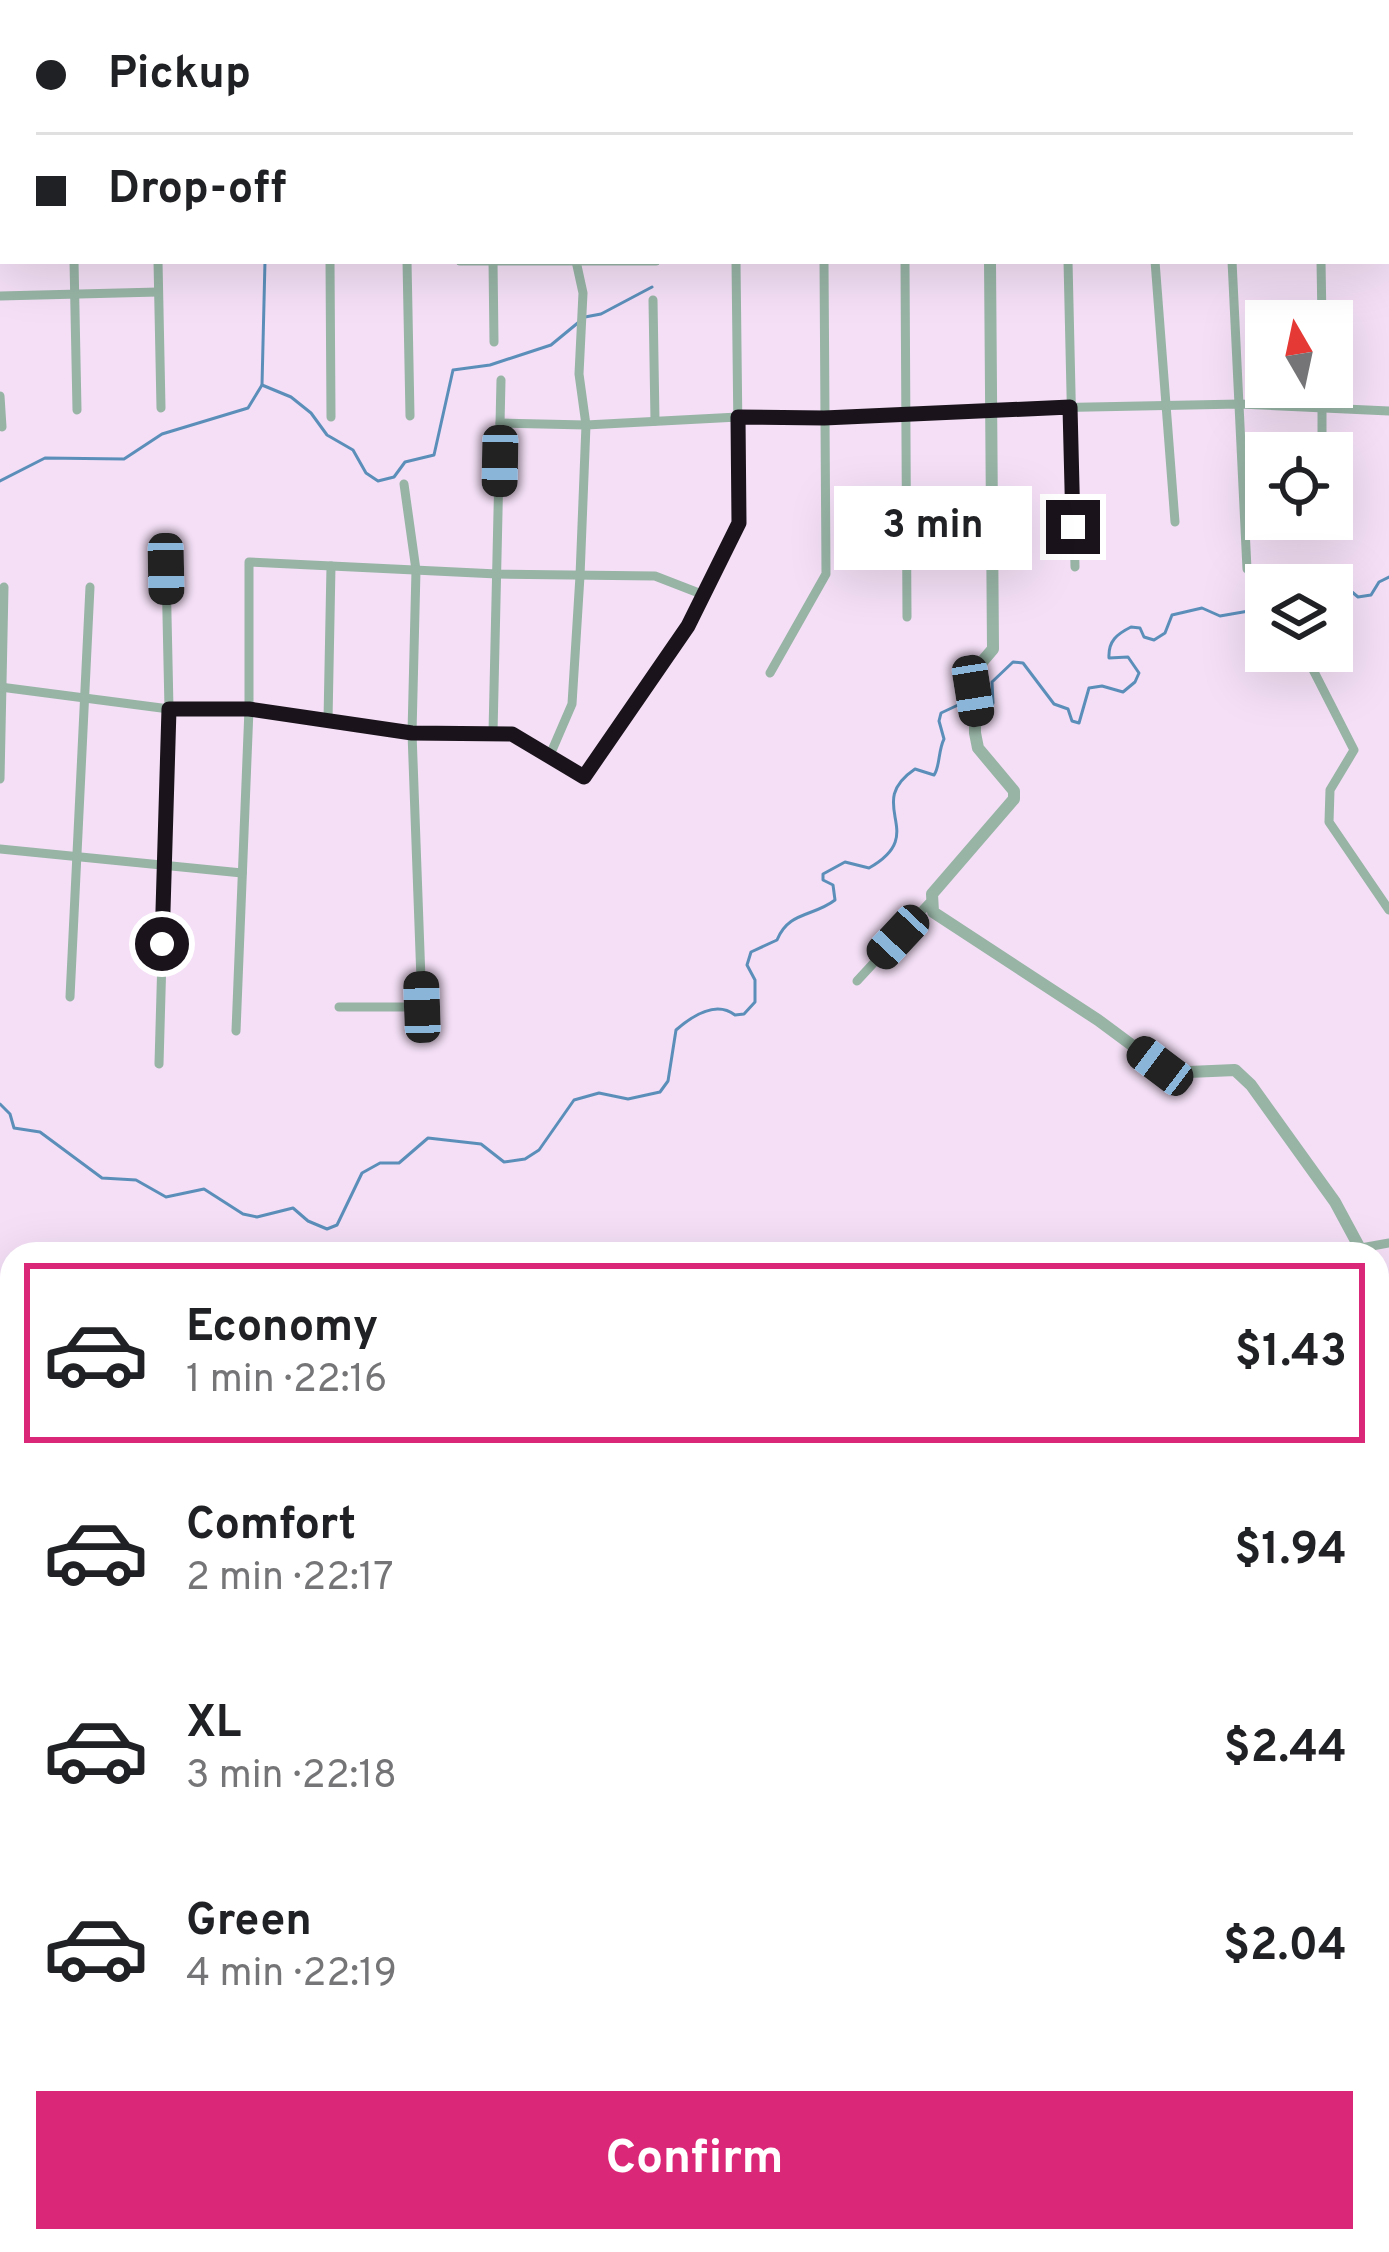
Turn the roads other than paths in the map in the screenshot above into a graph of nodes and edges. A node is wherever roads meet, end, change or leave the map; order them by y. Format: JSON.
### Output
{"nodes":[{"id":1,"x":74,"y":264,"type":"edge"},
{"id":2,"x":158,"y":264,"type":"edge"},
{"id":3,"x":330,"y":264,"type":"edge"},
{"id":4,"x":407,"y":264,"type":"edge"},
{"id":5,"x":493,"y":264,"type":"edge"},
{"id":6,"x":576,"y":264,"type":"edge"},
{"id":7,"x":736,"y":264,"type":"edge"},
{"id":8,"x":824,"y":264,"type":"edge"},
{"id":9,"x":904,"y":264,"type":"edge"},
{"id":10,"x":990,"y":264,"type":"edge"},
{"id":11,"x":1067,"y":264,"type":"edge"},
{"id":12,"x":1155,"y":264,"type":"edge"},
{"id":13,"x":1232,"y":264,"type":"edge"},
{"id":14,"x":1322,"y":264,"type":"edge"},
{"id":15,"x":74,"y":291,"type":"junction"},
{"id":16,"x":158,"y":292,"type":"junction"},
{"id":17,"x":0,"y":296,"type":"edge"},
{"id":18,"x":653,"y":300,"type":"dead end"},
{"id":19,"x":1322,"y":300,"type":"edge"},
{"id":20,"x":494,"y":342,"type":"dead end"},
{"id":21,"x":501,"y":380,"type":"dead end"},
{"id":22,"x":0,"y":396,"type":"edge"},
{"id":23,"x":1240,"y":404,"type":"junction"},
{"id":24,"x":1245,"y":404,"type":"edge"},
{"id":25,"x":1164,"y":406,"type":"junction"},
{"id":26,"x":1070,"y":407,"type":"junction"},
{"id":27,"x":161,"y":408,"type":"dead end"},
{"id":28,"x":1322,"y":408,"type":"joint"},
{"id":29,"x":989,"y":409,"type":"junction"},
{"id":30,"x":77,"y":410,"type":"dead end"},
{"id":31,"x":1389,"y":411,"type":"edge"},
{"id":32,"x":903,"y":414,"type":"junction"},
{"id":33,"x":410,"y":416,"type":"dead end"},
{"id":34,"x":331,"y":417,"type":"dead end"},
{"id":35,"x":738,"y":417,"type":"junction"},
{"id":36,"x":824,"y":418,"type":"junction"},
{"id":37,"x":655,"y":421,"type":"junction"},
{"id":38,"x":500,"y":423,"type":"junction"},
{"id":39,"x":586,"y":425,"type":"junction"},
{"id":40,"x":2,"y":427,"type":"edge"},
{"id":41,"x":1322,"y":432,"type":"edge"},
{"id":42,"x":404,"y":484,"type":"dead end"},
{"id":43,"x":1175,"y":522,"type":"dead end"},
{"id":44,"x":1246,"y":564,"type":"edge"},
{"id":45,"x":331,"y":566,"type":"junction"},
{"id":46,"x":1075,"y":567,"type":"dead end"},
{"id":47,"x":166,"y":569,"type":"dead end"},
{"id":48,"x":416,"y":570,"type":"junction"},
{"id":49,"x":497,"y":574,"type":"junction"},
{"id":50,"x":580,"y":576,"type":"junction"},
{"id":51,"x":4,"y":587,"type":"dead end"},
{"id":52,"x":91,"y":587,"type":"dead end"},
{"id":53,"x":704,"y":595,"type":"junction"},
{"id":54,"x":907,"y":617,"type":"dead end"},
{"id":55,"x":1314,"y":672,"type":"edge"},
{"id":56,"x":770,"y":673,"type":"dead end"},
{"id":57,"x":2,"y":687,"type":"edge"},
{"id":58,"x":85,"y":699,"type":"junction"},
{"id":59,"x":169,"y":709,"type":"junction"},
{"id":60,"x":249,"y":709,"type":"junction"},
{"id":61,"x":328,"y":720,"type":"junction"},
{"id":62,"x":412,"y":733,"type":"junction"},
{"id":63,"x":494,"y":734,"type":"junction"},
{"id":64,"x":550,"y":755,"type":"junction"},
{"id":65,"x":0,"y":779,"type":"edge"},
{"id":66,"x":0,"y":849,"type":"edge"},
{"id":67,"x":80,"y":856,"type":"junction"},
{"id":68,"x":164,"y":863,"type":"junction"},
{"id":69,"x":242,"y":873,"type":"junction"},
{"id":70,"x":929,"y":903,"type":"junction"},
{"id":71,"x":1389,"y":910,"type":"edge"},
{"id":72,"x":857,"y":981,"type":"dead end"},
{"id":73,"x":70,"y":998,"type":"dead end"},
{"id":74,"x":339,"y":1007,"type":"dead end"},
{"id":75,"x":236,"y":1031,"type":"dead end"},
{"id":76,"x":159,"y":1064,"type":"dead end"},
{"id":77,"x":1357,"y":1242,"type":"edge"}],
"edges":[{"from":1,"to":15,"type":"street"},
{"from":2,"to":16,"type":"street"},
{"from":3,"to":34,"type":"street"},
{"from":4,"to":33,"type":"street"},
{"from":5,"to":20,"type":"street"},
{"from":6,"to":39,"type":"street"},
{"from":7,"to":35,"type":"street"},
{"from":8,"to":36,"type":"street"},
{"from":9,"to":32,"type":"street"},
{"from":10,"to":29,"type":"street"},
{"from":11,"to":26,"type":"street"},
{"from":12,"to":25,"type":"street"},
{"from":13,"to":23,"type":"street"},
{"from":14,"to":19,"type":"street"},
{"from":15,"to":16,"type":"street"},
{"from":15,"to":17,"type":"street"},
{"from":15,"to":30,"type":"street"},
{"from":16,"to":27,"type":"street"},
{"from":18,"to":37,"type":"street"},
{"from":21,"to":38,"type":"street"},
{"from":22,"to":40,"type":"street"},
{"from":23,"to":24,"type":"street"},
{"from":23,"to":25,"type":"street"},
{"from":23,"to":44,"type":"street"},
{"from":25,"to":26,"type":"street"},
{"from":25,"to":43,"type":"street"},
{"from":26,"to":29,"type":"street"},
{"from":26,"to":46,"type":"street"},
{"from":28,"to":31,"type":"street"},
{"from":28,"to":41,"type":"street"},
{"from":29,"to":32,"type":"street"},
{"from":29,"to":70,"type":"street"},
{"from":32,"to":36,"type":"street"},
{"from":32,"to":54,"type":"street"},
{"from":35,"to":36,"type":"street"},
{"from":35,"to":37,"type":"street"},
{"from":35,"to":53,"type":"street"},
{"from":36,"to":56,"type":"street"},
{"from":37,"to":39,"type":"street"},
{"from":38,"to":39,"type":"street"},
{"from":38,"to":49,"type":"street"},
{"from":39,"to":50,"type":"street"},
{"from":42,"to":48,"type":"street"},
{"from":45,"to":48,"type":"street"},
{"from":45,"to":60,"type":"street"},
{"from":45,"to":61,"type":"street"},
{"from":47,"to":59,"type":"street"},
{"from":48,"to":49,"type":"street"},
{"from":48,"to":62,"type":"street"},
{"from":49,"to":50,"type":"street"},
{"from":49,"to":63,"type":"street"},
{"from":50,"to":53,"type":"street"},
{"from":50,"to":64,"type":"street"},
{"from":51,"to":57,"type":"street"},
{"from":52,"to":58,"type":"street"},
{"from":53,"to":64,"type":"street"},
{"from":55,"to":71,"type":"street"},
{"from":57,"to":58,"type":"street"},
{"from":57,"to":65,"type":"street"},
{"from":58,"to":59,"type":"street"},
{"from":58,"to":67,"type":"street"},
{"from":59,"to":60,"type":"street"},
{"from":59,"to":68,"type":"street"},
{"from":60,"to":61,"type":"street"},
{"from":60,"to":69,"type":"street"},
{"from":61,"to":62,"type":"street"},
{"from":62,"to":63,"type":"street"},
{"from":62,"to":74,"type":"street"},
{"from":63,"to":64,"type":"street"},
{"from":66,"to":67,"type":"street"},
{"from":67,"to":68,"type":"street"},
{"from":67,"to":73,"type":"street"},
{"from":68,"to":69,"type":"street"},
{"from":68,"to":76,"type":"street"},
{"from":69,"to":75,"type":"street"},
{"from":70,"to":72,"type":"street"},
{"from":70,"to":77,"type":"street"}]}
